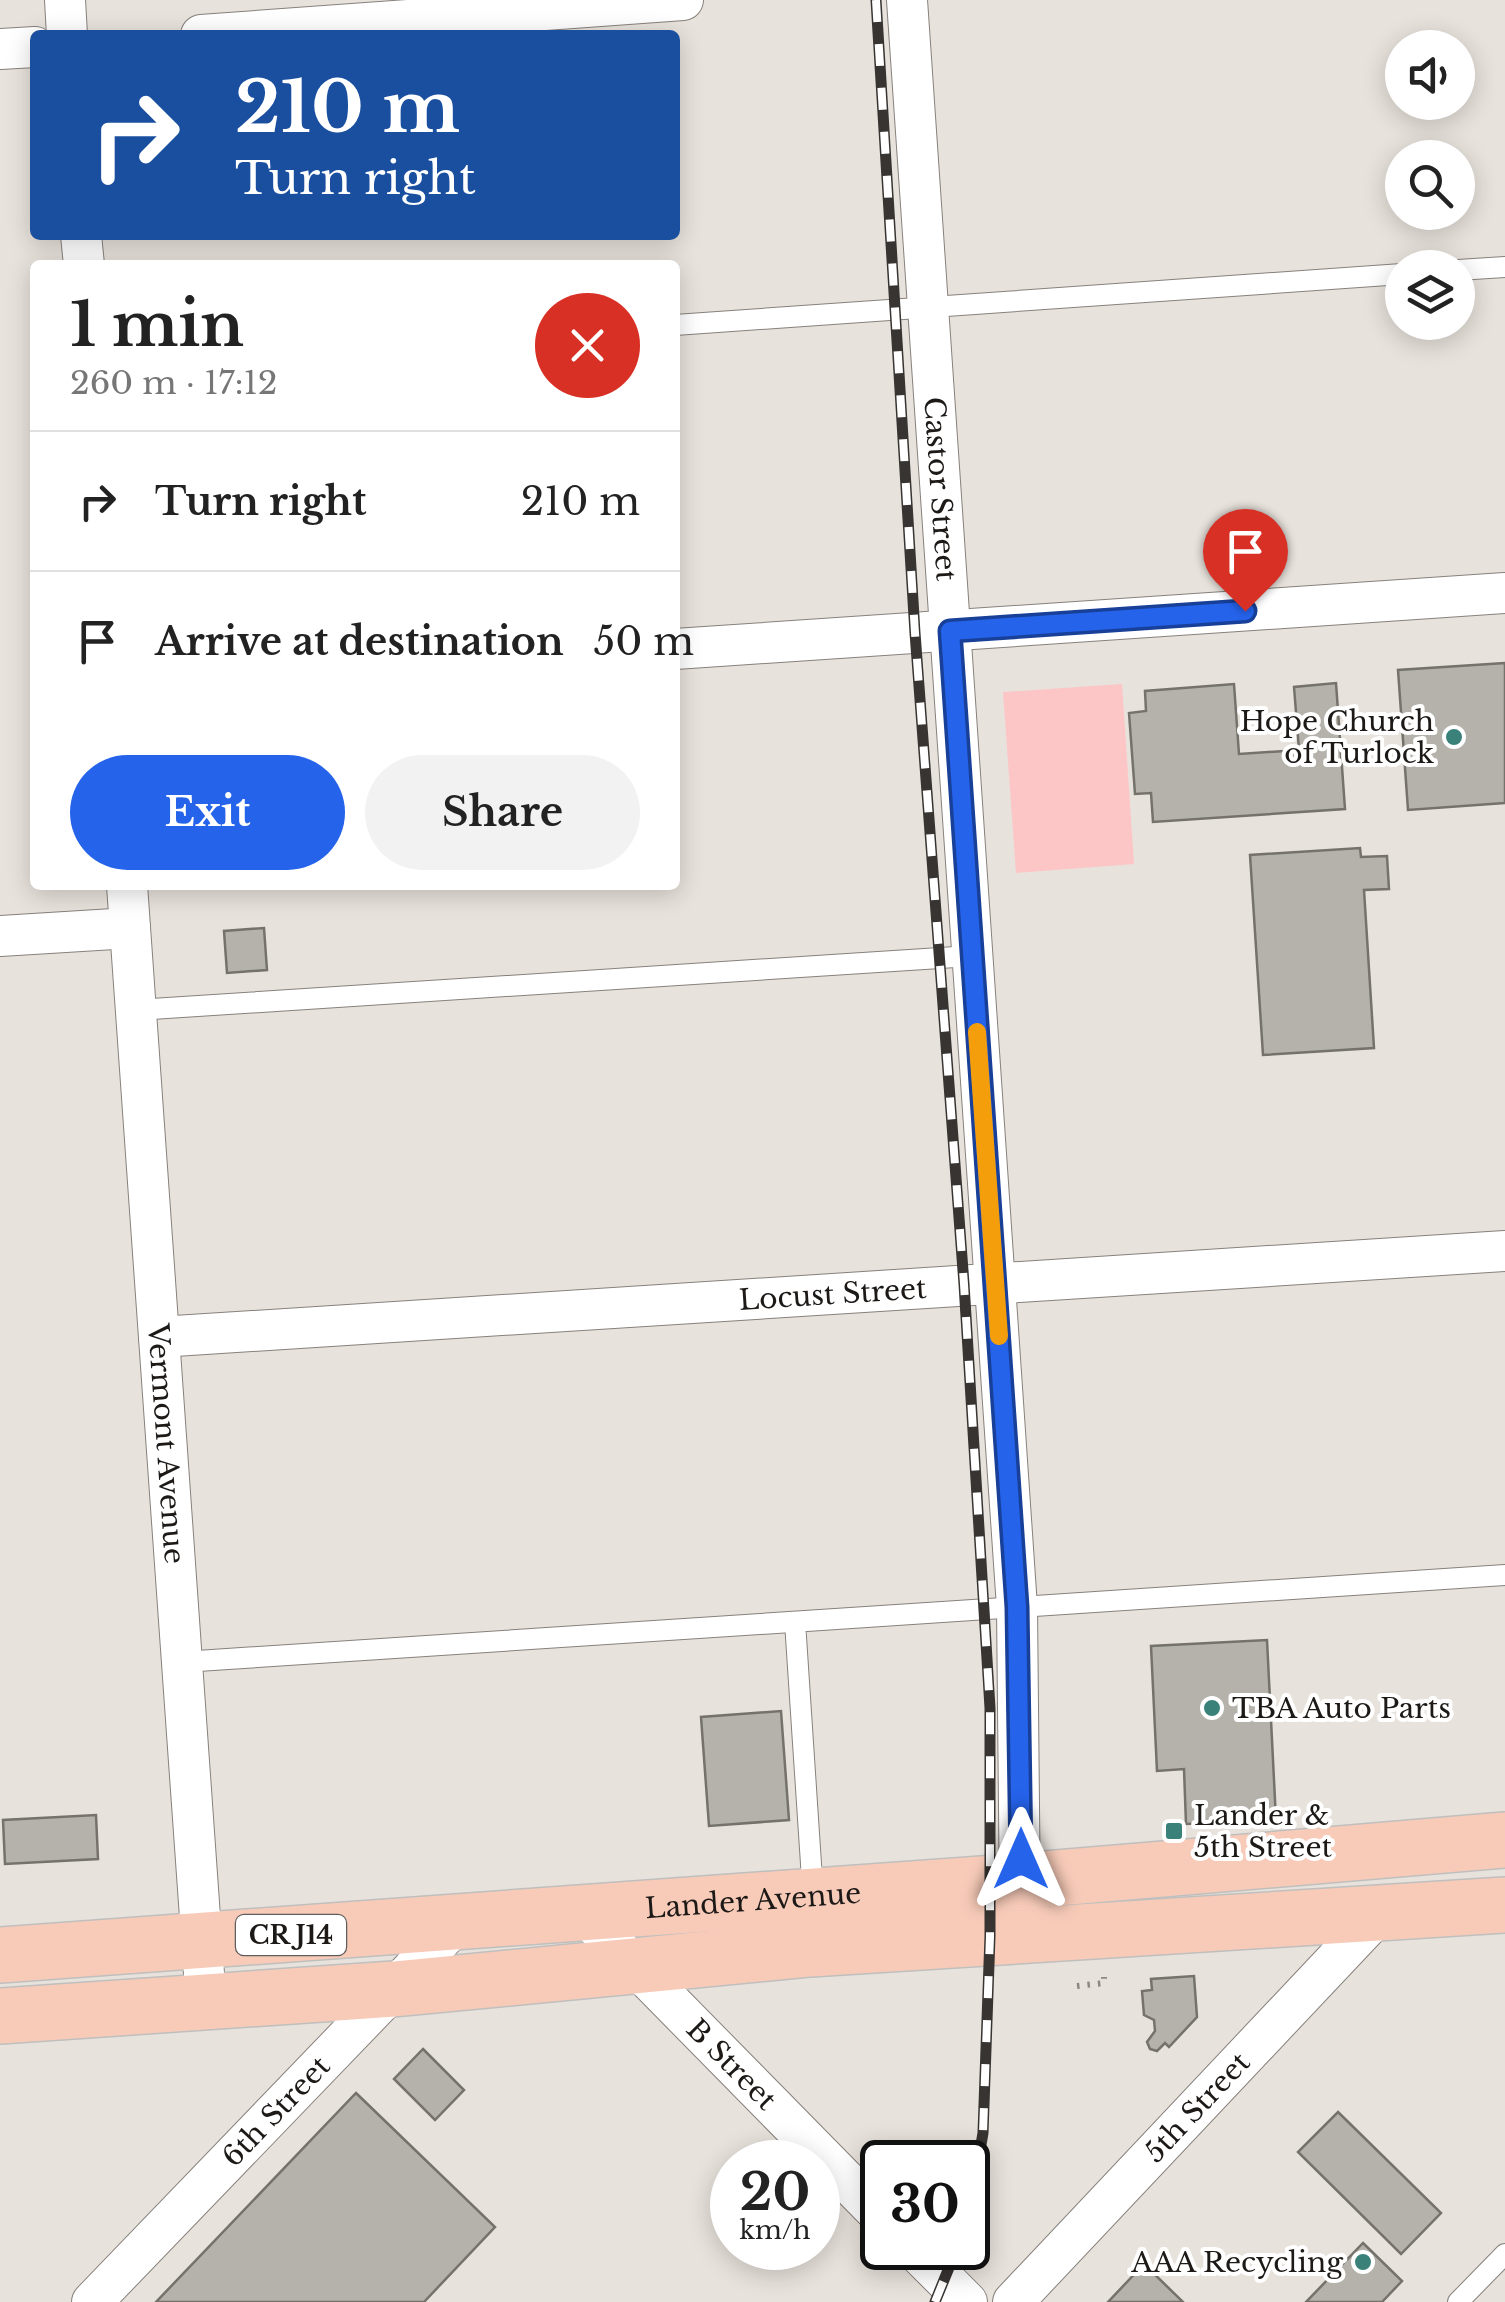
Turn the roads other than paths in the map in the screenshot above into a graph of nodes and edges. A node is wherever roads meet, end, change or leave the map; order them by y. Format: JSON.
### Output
{"nodes":[{"id":1,"x":65,"y":0,"type":"edge"},
{"id":2,"x":683,"y":0,"type":"edge"},
{"id":3,"x":907,"y":0,"type":"edge"},
{"id":4,"x":67,"y":30,"type":"edge"},
{"id":5,"x":271,"y":30,"type":"edge"},
{"id":6,"x":30,"y":47,"type":"edge"},
{"id":7,"x":0,"y":49,"type":"edge"},
{"id":8,"x":1505,"y":267,"type":"edge"},
{"id":9,"x":1475,"y":269,"type":"edge"},
{"id":10,"x":1385,"y":275,"type":"edge"},
{"id":11,"x":928,"y":308,"type":"junction"},
{"id":12,"x":680,"y":325,"type":"edge"},
{"id":13,"x":1505,"y":594,"type":"edge"},
{"id":14,"x":950,"y":631,"type":"junction"},
{"id":15,"x":680,"y":649,"type":"edge"},
{"id":16,"x":127,"y":890,"type":"edge"},
{"id":17,"x":130,"y":928,"type":"junction"},
{"id":18,"x":0,"y":936,"type":"edge"},
{"id":19,"x":971,"y":956,"type":"junction"},
{"id":20,"x":136,"y":1010,"type":"junction"},
{"id":21,"x":1505,"y":1250,"type":"edge"},
{"id":22,"x":995,"y":1282,"type":"junction"},
{"id":23,"x":159,"y":1337,"type":"junction"},
{"id":24,"x":1505,"y":1575,"type":"edge"},
{"id":25,"x":1017,"y":1607,"type":"junction"},
{"id":26,"x":795,"y":1622,"type":"junction"},
{"id":27,"x":182,"y":1662,"type":"junction"},
{"id":28,"x":1505,"y":1840,"type":"edge"},
{"id":29,"x":813,"y":1894,"type":"junction"},
{"id":30,"x":1505,"y":1906,"type":"edge"},
{"id":31,"x":1020,"y":1908,"type":"junction"},
{"id":32,"x":582,"y":1911,"type":"junction"},
{"id":33,"x":1379,"y":1914,"type":"junction"},
{"id":34,"x":459,"y":1921,"type":"junction"},
{"id":35,"x":202,"y":1942,"type":"junction"},
{"id":36,"x":0,"y":1955,"type":"edge"},
{"id":37,"x":634,"y":1966,"type":"junction"},
{"id":38,"x":394,"y":1989,"type":"junction"},
{"id":39,"x":206,"y":2002,"type":"junction"},
{"id":40,"x":0,"y":2016,"type":"edge"},
{"id":41,"x":860,"y":2194,"type":"edge"},
{"id":42,"x":1505,"y":2254,"type":"edge"},
{"id":43,"x":935,"y":2270,"type":"edge"},
{"id":44,"x":92,"y":2302,"type":"edge"},
{"id":45,"x":967,"y":2302,"type":"edge"},
{"id":46,"x":1013,"y":2302,"type":"edge"},
{"id":47,"x":1458,"y":2302,"type":"edge"}],
"edges":[{"from":1,"to":4,"type":"street"},
{"from":2,"to":5,"type":"street"},
{"from":3,"to":11,"type":"street","name":"Castor Street"},
{"from":6,"to":7,"type":"street"},
{"from":8,"to":9,"type":"lane"},
{"from":10,"to":11,"type":"lane"},
{"from":11,"to":12,"type":"lane"},
{"from":11,"to":14,"type":"street","name":"Castor Street"},
{"from":13,"to":14,"type":"street"},
{"from":14,"to":15,"type":"street"},
{"from":14,"to":19,"type":"street","name":"Castor Street"},
{"from":16,"to":17,"type":"street","name":"Vermont Avenue"},
{"from":17,"to":18,"type":"street"},
{"from":17,"to":20,"type":"street","name":"Vermont Avenue"},
{"from":19,"to":20,"type":"lane"},
{"from":19,"to":22,"type":"street","name":"Castor Street"},
{"from":20,"to":23,"type":"street","name":"Vermont Avenue"},
{"from":21,"to":22,"type":"street","name":"Locust Street"},
{"from":22,"to":23,"type":"street","name":"Locust Street"},
{"from":22,"to":25,"type":"street","name":"Castor Street"},
{"from":23,"to":27,"type":"street","name":"Vermont Avenue"},
{"from":24,"to":25,"type":"lane"},
{"from":25,"to":26,"type":"lane"},
{"from":25,"to":31,"type":"street","name":"Castor Street"},
{"from":26,"to":27,"type":"lane"},
{"from":26,"to":29,"type":"lane"},
{"from":27,"to":35,"type":"street","name":"Vermont Avenue"},
{"from":28,"to":31,"type":"main road","name":"Lander Avenue","number":"CR J14"},
{"from":29,"to":31,"type":"main road","name":"Lander Avenue","number":"CR J14"},
{"from":29,"to":32,"type":"main road","name":"Lander Avenue","number":"CR J14"},
{"from":30,"to":33,"type":"main road","name":"Lander Avenue","number":"CR J14"},
{"from":31,"to":33,"type":"main road","name":"Lander Avenue","number":"CR J14"},
{"from":31,"to":37,"type":"main road","name":"Lander Avenue","number":"CR J14"},
{"from":32,"to":34,"type":"main road","name":"Lander Avenue","number":"CR J14"},
{"from":32,"to":37,"type":"street","name":"B Street"},
{"from":33,"to":46,"type":"street","name":"5th Street"},
{"from":34,"to":35,"type":"main road","name":"Lander Avenue","number":"CR J14"},
{"from":34,"to":38,"type":"street","name":"6th Street"},
{"from":35,"to":36,"type":"main road","name":"Lander Avenue","number":"CR J14"},
{"from":35,"to":39,"type":"street","name":"Vermont Avenue"},
{"from":37,"to":38,"type":"main road","name":"Lander Avenue","number":"CR J14"},
{"from":37,"to":41,"type":"street","name":"B Street"},
{"from":38,"to":39,"type":"main road","name":"Lander Avenue","number":"CR J14"},
{"from":38,"to":44,"type":"street","name":"6th Street"},
{"from":39,"to":40,"type":"main road","name":"Lander Avenue","number":"CR J14"},
{"from":42,"to":47,"type":"lane"},
{"from":43,"to":45,"type":"street"}]}
